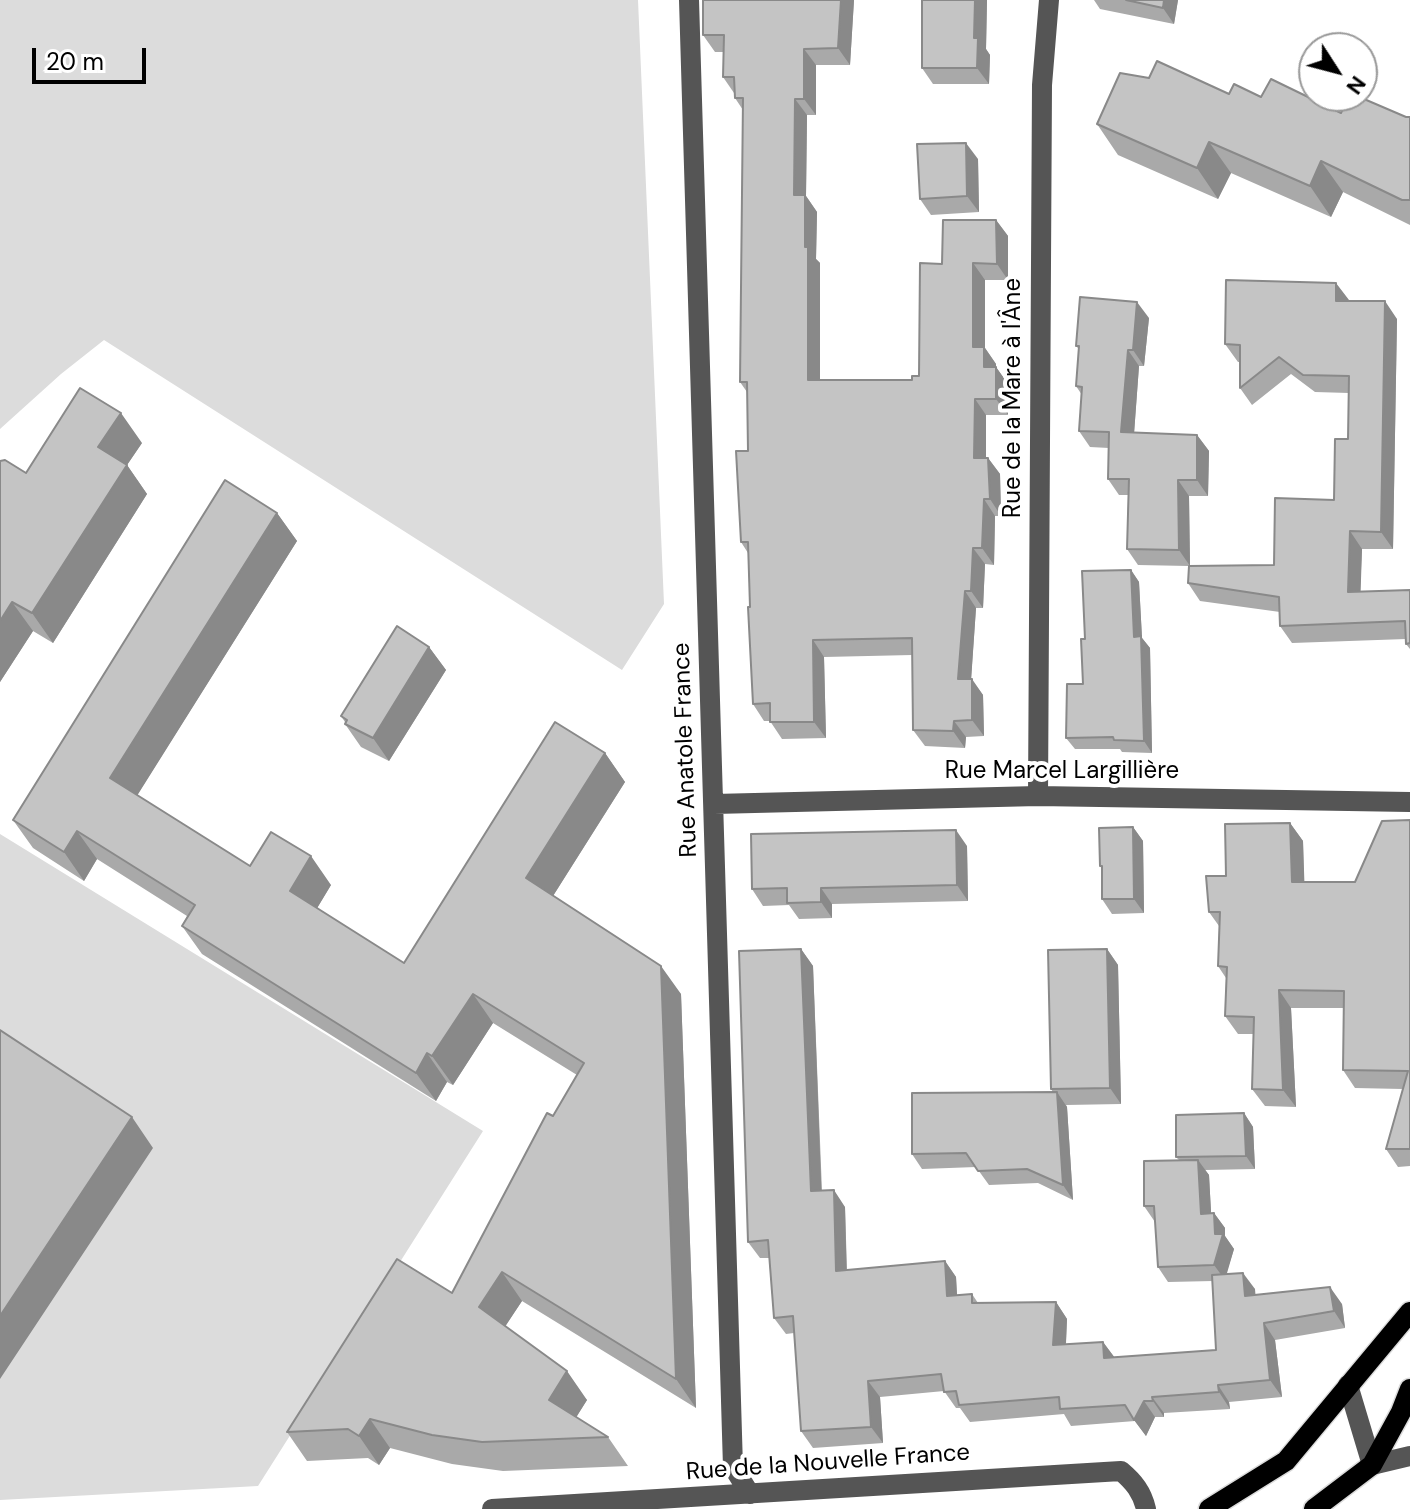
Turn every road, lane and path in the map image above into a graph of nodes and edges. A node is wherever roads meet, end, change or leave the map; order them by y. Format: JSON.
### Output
{"nodes":[{"id":1,"x":689,"y":0,"type":"edge"},
{"id":2,"x":1049,"y":0,"type":"edge"},
{"id":3,"x":1038,"y":796,"type":"junction"},
{"id":4,"x":1410,"y":802,"type":"edge"},
{"id":5,"x":714,"y":804,"type":"junction"},
{"id":6,"x":1410,"y":1312,"type":"edge"},
{"id":7,"x":1348,"y":1385,"type":"junction"},
{"id":8,"x":1410,"y":1389,"type":"edge"},
{"id":9,"x":1410,"y":1456,"type":"edge"},
{"id":10,"x":1372,"y":1465,"type":"junction"},
{"id":11,"x":750,"y":1494,"type":"junction"},
{"id":12,"x":492,"y":1509,"type":"edge"},
{"id":13,"x":1146,"y":1509,"type":"edge"},
{"id":14,"x":1209,"y":1509,"type":"edge"},
{"id":15,"x":1314,"y":1509,"type":"edge"}],
"edges":[{"from":1,"to":5,"type":"street","name":"Rue Anatole France"},
{"from":2,"to":3,"type":"street","name":"Rue de la Mare à l'Âne"},
{"from":3,"to":4,"type":"street","name":"Rue Marcel Largillière"},
{"from":3,"to":5,"type":"street","name":"Rue Marcel Largillière"},
{"from":5,"to":11,"type":"street","name":"Rue Anatole France"},
{"from":6,"to":7,"type":"main road"},
{"from":7,"to":10,"type":"street"},
{"from":7,"to":14,"type":"main road"},
{"from":8,"to":10,"type":"main road"},
{"from":9,"to":10,"type":"street"},
{"from":10,"to":15,"type":"main road"},
{"from":11,"to":12,"type":"street","name":"Rue de la Nouvelle France"},
{"from":11,"to":13,"type":"street","name":"Rue de la Nouvelle France"}]}
